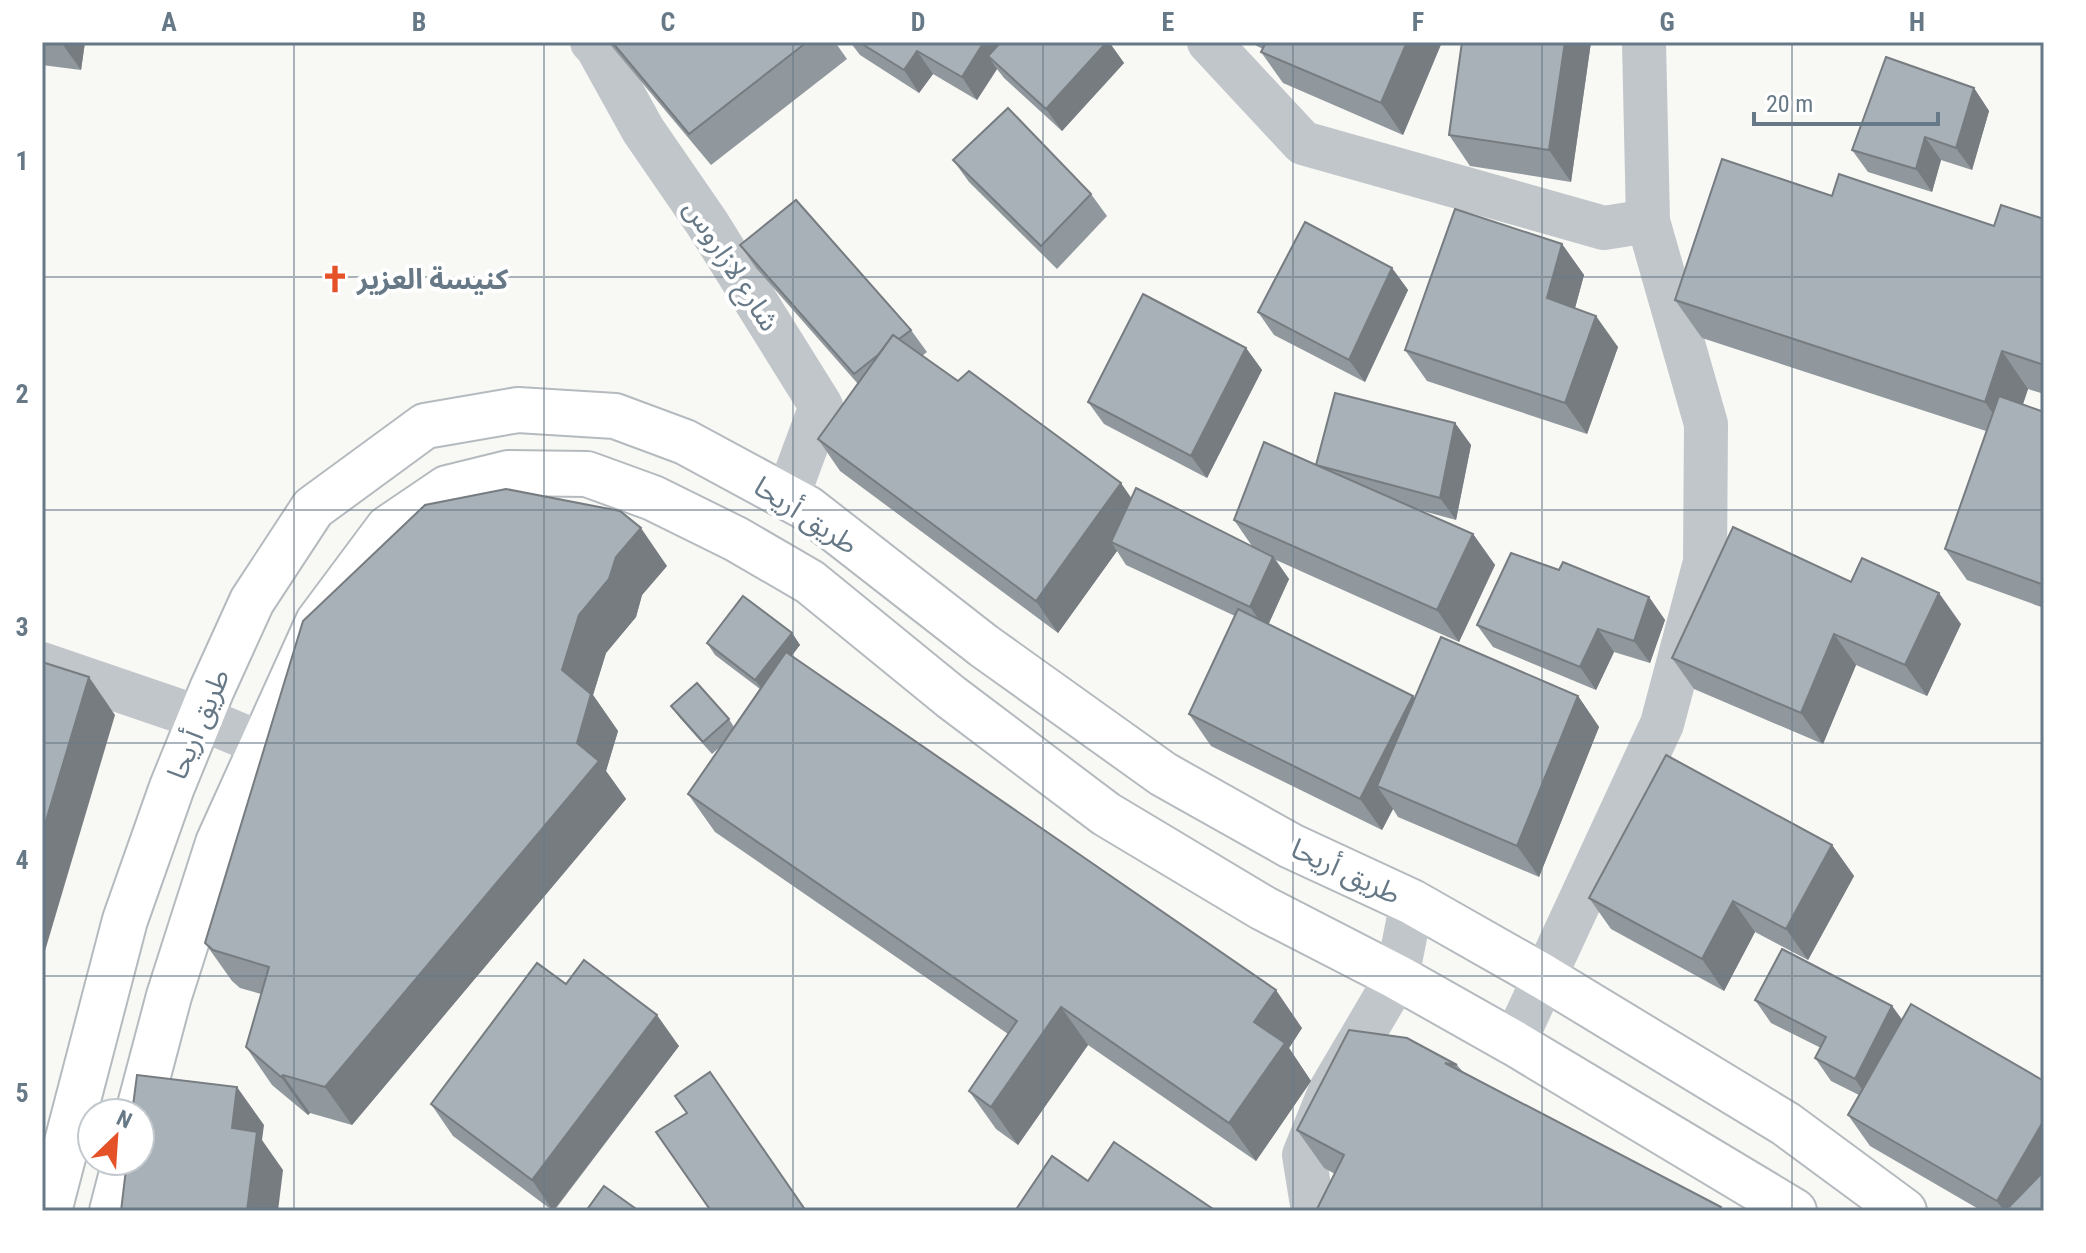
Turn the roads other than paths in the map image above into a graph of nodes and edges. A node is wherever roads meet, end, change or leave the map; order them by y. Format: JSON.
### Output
{"nodes":[{"id":1,"x":592,"y":42,"type":"edge"},
{"id":2,"x":1209,"y":42,"type":"edge"},
{"id":3,"x":1644,"y":42,"type":"edge"},
{"id":4,"x":1648,"y":221,"type":"junction"},
{"id":5,"x":787,"y":498,"type":"junction"},
{"id":6,"x":42,"y":664,"type":"edge"},
{"id":7,"x":200,"y":718,"type":"junction"},
{"id":8,"x":262,"y":744,"type":"junction"},
{"id":9,"x":1412,"y":902,"type":"junction"},
{"id":10,"x":1397,"y":977,"type":"junction"},
{"id":11,"x":1544,"y":977,"type":"junction"},
{"id":12,"x":1514,"y":1043,"type":"junction"},
{"id":13,"x":142,"y":1097,"type":"edge"},
{"id":14,"x":121,"y":1177,"type":"edge"},
{"id":15,"x":49,"y":1211,"type":"edge"},
{"id":16,"x":112,"y":1211,"type":"edge"},
{"id":17,"x":1313,"y":1211,"type":"edge"},
{"id":18,"x":1794,"y":1211,"type":"edge"},
{"id":19,"x":1904,"y":1211,"type":"edge"}],
"edges":[{"from":1,"to":5,"type":"street","name":"شارع لازاروس"},
{"from":2,"to":4,"type":"street"},
{"from":3,"to":4,"type":"street"},
{"from":4,"to":11,"type":"street"},
{"from":5,"to":7,"type":"main road","name":"طريق أريحا"},
{"from":5,"to":9,"type":"main road","name":"طريق أريحا"},
{"from":6,"to":7,"type":"street"},
{"from":7,"to":8,"type":"street"},
{"from":7,"to":15,"type":"main road","name":"طريق أريحا"},
{"from":8,"to":10,"type":"main road","name":"طريق أريحا"},
{"from":8,"to":13,"type":"main road","name":"طريق أريحا"},
{"from":9,"to":10,"type":"street"},
{"from":9,"to":11,"type":"main road","name":"طريق أريحا"},
{"from":10,"to":12,"type":"main road","name":"طريق أريحا"},
{"from":10,"to":17,"type":"street"},
{"from":11,"to":12,"type":"street"},
{"from":11,"to":19,"type":"main road","name":"طريق أريحا"},
{"from":12,"to":18,"type":"main road","name":"طريق أريحا"},
{"from":14,"to":16,"type":"main road"}]}
